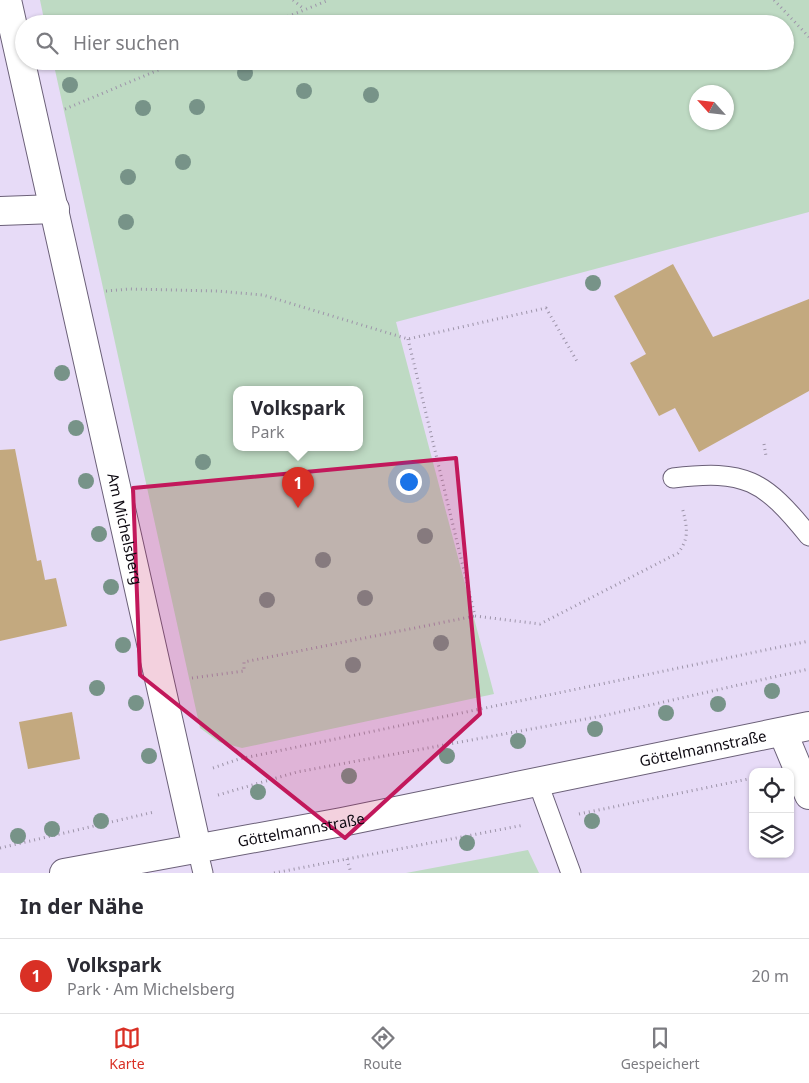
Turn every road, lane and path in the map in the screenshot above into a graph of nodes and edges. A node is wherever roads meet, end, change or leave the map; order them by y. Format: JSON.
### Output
{"nodes":[{"id":1,"x":7,"y":0,"type":"edge"},
{"id":2,"x":293,"y":0,"type":"edge"},
{"id":3,"x":329,"y":0,"type":"edge"},
{"id":4,"x":774,"y":0,"type":"edge"},
{"id":5,"x":304,"y":9,"type":"junction"},
{"id":6,"x":290,"y":15,"type":"edge"},
{"id":7,"x":788,"y":15,"type":"edge"},
{"id":8,"x":794,"y":21,"type":"edge"},
{"id":9,"x":15,"y":35,"type":"edge"},
{"id":10,"x":809,"y":37,"type":"edge"},
{"id":11,"x":23,"y":70,"type":"edge"},
{"id":12,"x":158,"y":70,"type":"edge"},
{"id":13,"x":58,"y":112,"type":"dead end"},
{"id":14,"x":55,"y":209,"type":"junction"},
{"id":15,"x":0,"y":211,"type":"edge"},
{"id":16,"x":98,"y":292,"type":"dead end"},
{"id":17,"x":408,"y":339,"type":"junction"},
{"id":18,"x":578,"y":363,"type":"dead end"},
{"id":19,"x":673,"y":478,"type":"joint"},
{"id":20,"x":809,"y":536,"type":"edge"},
{"id":21,"x":475,"y":616,"type":"junction"},
{"id":22,"x":809,"y":641,"type":"edge"},
{"id":23,"x":809,"y":669,"type":"edge"},
{"id":24,"x":184,"y":679,"type":"dead end"},
{"id":25,"x":809,"y":726,"type":"edge"},
{"id":26,"x":783,"y":733,"type":"junction"},
{"id":27,"x":207,"y":770,"type":"dead end"},
{"id":28,"x":749,"y":779,"type":"edge"},
{"id":29,"x":538,"y":783,"type":"junction"},
{"id":30,"x":809,"y":795,"type":"edge"},
{"id":31,"x":217,"y":796,"type":"dead end"},
{"id":32,"x":136,"y":818,"type":"dead end"},
{"id":33,"x":550,"y":820,"type":"junction"},
{"id":34,"x":0,"y":848,"type":"edge"},
{"id":35,"x":200,"y":860,"type":"edge"},
{"id":36,"x":64,"y":873,"type":"edge"},
{"id":37,"x":274,"y":873,"type":"edge"},
{"id":38,"x":571,"y":873,"type":"edge"}],
"edges":[{"from":1,"to":9,"type":"street","name":"Am Michelsberg"},
{"from":2,"to":5,"type":"path"},
{"from":3,"to":5,"type":"path"},
{"from":4,"to":7,"type":"path"},
{"from":5,"to":6,"type":"path"},
{"from":8,"to":10,"type":"path"},
{"from":11,"to":14,"type":"street","name":"Am Michelsberg"},
{"from":12,"to":13,"type":"path"},
{"from":14,"to":15,"type":"street"},
{"from":14,"to":35,"type":"street","name":"Am Michelsberg"},
{"from":16,"to":17,"type":"path"},
{"from":17,"to":18,"type":"path"},
{"from":17,"to":21,"type":"path"},
{"from":19,"to":20,"type":"lane"},
{"from":19,"to":21,"type":"path"},
{"from":21,"to":24,"type":"path"},
{"from":22,"to":27,"type":"path"},
{"from":23,"to":31,"type":"path"},
{"from":25,"to":26,"type":"street","name":"Göttelmannstraße"},
{"from":26,"to":29,"type":"street","name":"Göttelmannstraße"},
{"from":26,"to":30,"type":"street"},
{"from":28,"to":33,"type":"path"},
{"from":29,"to":33,"type":"lane"},
{"from":29,"to":35,"type":"street","name":"Göttelmannstraße"},
{"from":32,"to":34,"type":"path"},
{"from":33,"to":37,"type":"path"},
{"from":33,"to":38,"type":"lane"},
{"from":35,"to":36,"type":"street","name":"Göttelmannstraße"}]}
